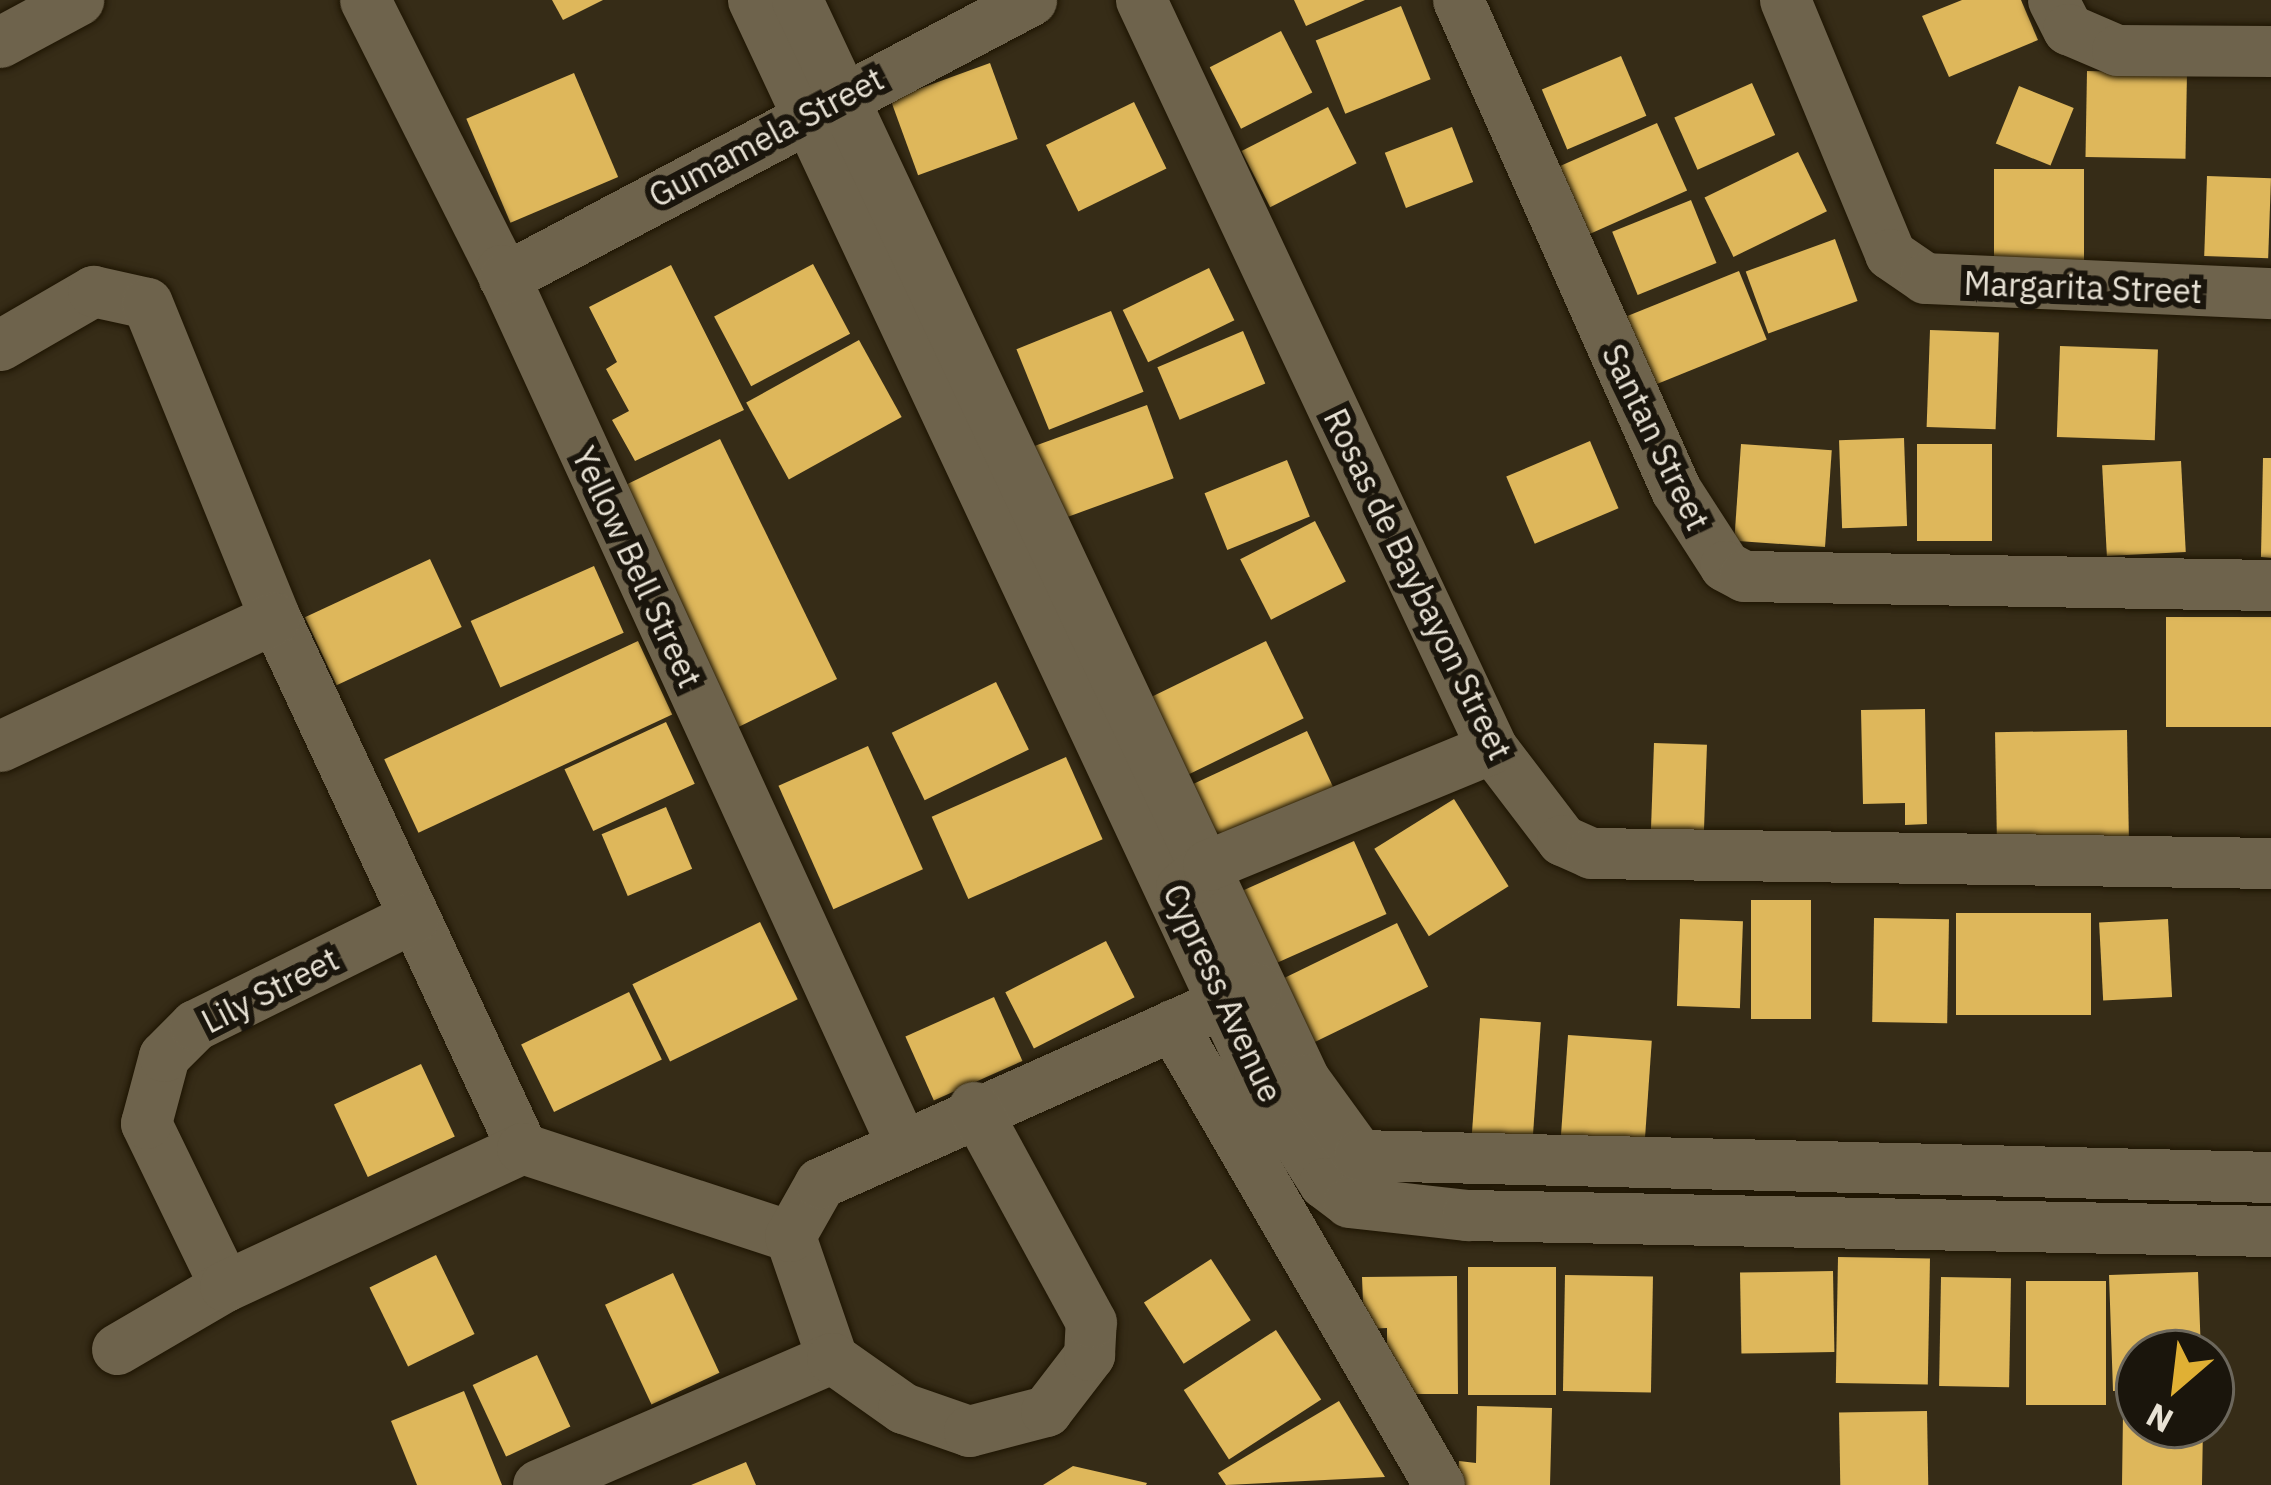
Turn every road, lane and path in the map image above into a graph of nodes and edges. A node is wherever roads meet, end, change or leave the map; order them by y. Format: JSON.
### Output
{"nodes":[{"id":1,"x":78,"y":0,"type":"edge"},
{"id":2,"x":364,"y":0,"type":"edge"},
{"id":3,"x":753,"y":0,"type":"edge"},
{"id":4,"x":797,"y":0,"type":"edge"},
{"id":5,"x":1031,"y":0,"type":"edge"},
{"id":6,"x":1141,"y":0,"type":"edge"},
{"id":7,"x":1458,"y":0,"type":"edge"},
{"id":8,"x":1785,"y":0,"type":"edge"},
{"id":9,"x":2053,"y":0,"type":"edge"},
{"id":10,"x":0,"y":42,"type":"edge"},
{"id":11,"x":2271,"y":51,"type":"edge"},
{"id":12,"x":827,"y":103,"type":"junction"},
{"id":13,"x":504,"y":278,"type":"junction"},
{"id":14,"x":2271,"y":293,"type":"edge"},
{"id":15,"x":0,"y":344,"type":"edge"},
{"id":16,"x":2271,"y":585,"type":"edge"},
{"id":17,"x":275,"y":618,"type":"junction"},
{"id":18,"x":0,"y":746,"type":"edge"},
{"id":19,"x":1492,"y":748,"type":"junction"},
{"id":20,"x":2271,"y":863,"type":"edge"},
{"id":21,"x":1192,"y":878,"type":"junction"},
{"id":22,"x":414,"y":917,"type":"junction"},
{"id":23,"x":1244,"y":995,"type":"junction"},
{"id":24,"x":1172,"y":1025,"type":"junction"},
{"id":25,"x":974,"y":1107,"type":"junction"},
{"id":26,"x":899,"y":1138,"type":"junction"},
{"id":27,"x":522,"y":1148,"type":"junction"},
{"id":28,"x":1332,"y":1161,"type":"junction"},
{"id":29,"x":2271,"y":1177,"type":"edge"},
{"id":30,"x":1831,"y":1198,"type":"junction"},
{"id":31,"x":2271,"y":1231,"type":"edge"},
{"id":32,"x":790,"y":1236,"type":"junction"},
{"id":33,"x":225,"y":1286,"type":"junction"},
{"id":34,"x":1333,"y":1310,"type":"junction"},
{"id":35,"x":117,"y":1349,"type":"dead end"},
{"id":36,"x":832,"y":1358,"type":"junction"},
{"id":37,"x":538,"y":1485,"type":"edge"},
{"id":38,"x":1439,"y":1485,"type":"edge"}],
"edges":[{"from":1,"to":10,"type":"street"},
{"from":2,"to":13,"type":"street","name":"Yellow Bell Street"},
{"from":3,"to":12,"type":"street","name":"Cypress Avenue"},
{"from":4,"to":12,"type":"street","name":"Cypress Avenue"},
{"from":5,"to":12,"type":"street","name":"Gumamela Street"},
{"from":6,"to":19,"type":"street","name":"Rosas de Baybayon Street"},
{"from":7,"to":16,"type":"street","name":"Santan Street"},
{"from":8,"to":14,"type":"street","name":"Margarita Street"},
{"from":9,"to":11,"type":"street"},
{"from":12,"to":13,"type":"street","name":"Gumamela Street"},
{"from":12,"to":21,"type":"street","name":"Cypress Avenue"},
{"from":13,"to":26,"type":"street","name":"Yellow Bell Street"},
{"from":15,"to":17,"type":"street"},
{"from":17,"to":18,"type":"street"},
{"from":17,"to":22,"type":"street"},
{"from":19,"to":20,"type":"street","name":"Rosas de Baybayon Street"},
{"from":19,"to":21,"type":"street"},
{"from":21,"to":23,"type":"street","name":"Cypress Avenue"},
{"from":22,"to":27,"type":"street"},
{"from":22,"to":33,"type":"street","name":"Lily Street"},
{"from":23,"to":24,"type":"street"},
{"from":23,"to":28,"type":"street","name":"Cypress Avenue"},
{"from":24,"to":25,"type":"street"},
{"from":24,"to":34,"type":"street"},
{"from":25,"to":26,"type":"street"},
{"from":25,"to":36,"type":"street"},
{"from":26,"to":32,"type":"street"},
{"from":27,"to":32,"type":"street"},
{"from":27,"to":33,"type":"street"},
{"from":28,"to":30,"type":"street"},
{"from":28,"to":34,"type":"street"},
{"from":29,"to":30,"type":"street"},
{"from":30,"to":31,"type":"street"},
{"from":32,"to":36,"type":"street"},
{"from":33,"to":35,"type":"street"},
{"from":34,"to":38,"type":"street"},
{"from":36,"to":37,"type":"street"}]}
